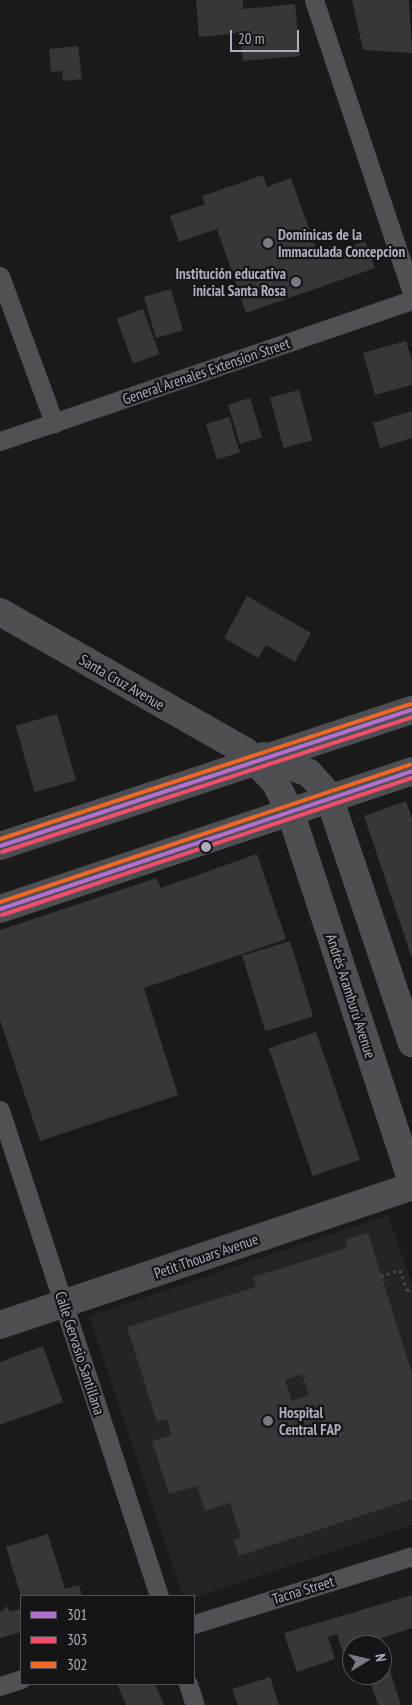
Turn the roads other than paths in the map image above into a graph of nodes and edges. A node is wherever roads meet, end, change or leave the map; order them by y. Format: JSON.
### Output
{"nodes":[{"id":1,"x":314,"y":0,"type":"edge"},
{"id":2,"x":0,"y":276,"type":"edge"},
{"id":3,"x":412,"y":292,"type":"edge"},
{"id":4,"x":412,"y":300,"type":"edge"},
{"id":5,"x":54,"y":423,"type":"junction"},
{"id":6,"x":0,"y":441,"type":"edge"},
{"id":7,"x":0,"y":612,"type":"edge"},
{"id":8,"x":412,"y":710,"type":"edge"},
{"id":9,"x":256,"y":756,"type":"junction"},
{"id":10,"x":412,"y":771,"type":"edge"},
{"id":11,"x":330,"y":799,"type":"junction"},
{"id":12,"x":290,"y":811,"type":"junction"},
{"id":13,"x":0,"y":846,"type":"edge"},
{"id":14,"x":0,"y":909,"type":"edge"},
{"id":15,"x":412,"y":1043,"type":"edge"},
{"id":16,"x":0,"y":1110,"type":"edge"},
{"id":17,"x":412,"y":1182,"type":"edge"},
{"id":18,"x":412,"y":1186,"type":"edge"},
{"id":19,"x":64,"y":1304,"type":"junction"},
{"id":20,"x":0,"y":1325,"type":"edge"},
{"id":21,"x":412,"y":1556,"type":"edge"},
{"id":22,"x":159,"y":1595,"type":"edge"},
{"id":23,"x":195,"y":1624,"type":"edge"},
{"id":24,"x":20,"y":1679,"type":"edge"},
{"id":25,"x":188,"y":1685,"type":"edge"},
{"id":26,"x":0,"y":1686,"type":"edge"},
{"id":27,"x":195,"y":1705,"type":"edge"}],
"edges":[{"from":1,"to":3,"type":"street"},
{"from":2,"to":5,"type":"street"},
{"from":4,"to":5,"type":"street","name":"General Arenales Extension Street"},
{"from":5,"to":6,"type":"street","name":"General Arenales Extension Street"},
{"from":7,"to":9,"type":"main road","name":"Santa Cruz Avenue"},
{"from":8,"to":9,"type":"main road"},
{"from":9,"to":11,"type":"main road"},
{"from":9,"to":12,"type":"main road","name":"Andrés Aramburú Avenue"},
{"from":9,"to":13,"type":"main road"},
{"from":10,"to":11,"type":"main road"},
{"from":11,"to":12,"type":"main road"},
{"from":11,"to":15,"type":"main road"},
{"from":12,"to":14,"type":"main road"},
{"from":12,"to":17,"type":"main road","name":"Andrés Aramburú Avenue"},
{"from":16,"to":19,"type":"street","name":"Calle Gervasio Santillana"},
{"from":18,"to":19,"type":"main road","name":"Petit Thouars Avenue"},
{"from":19,"to":20,"type":"main road","name":"Petit Thouars Avenue"},
{"from":19,"to":22,"type":"street","name":"Calle Gervasio Santillana"},
{"from":21,"to":23,"type":"street","name":"Tacna Street"},
{"from":24,"to":26,"type":"street"},
{"from":25,"to":27,"type":"street"}]}
